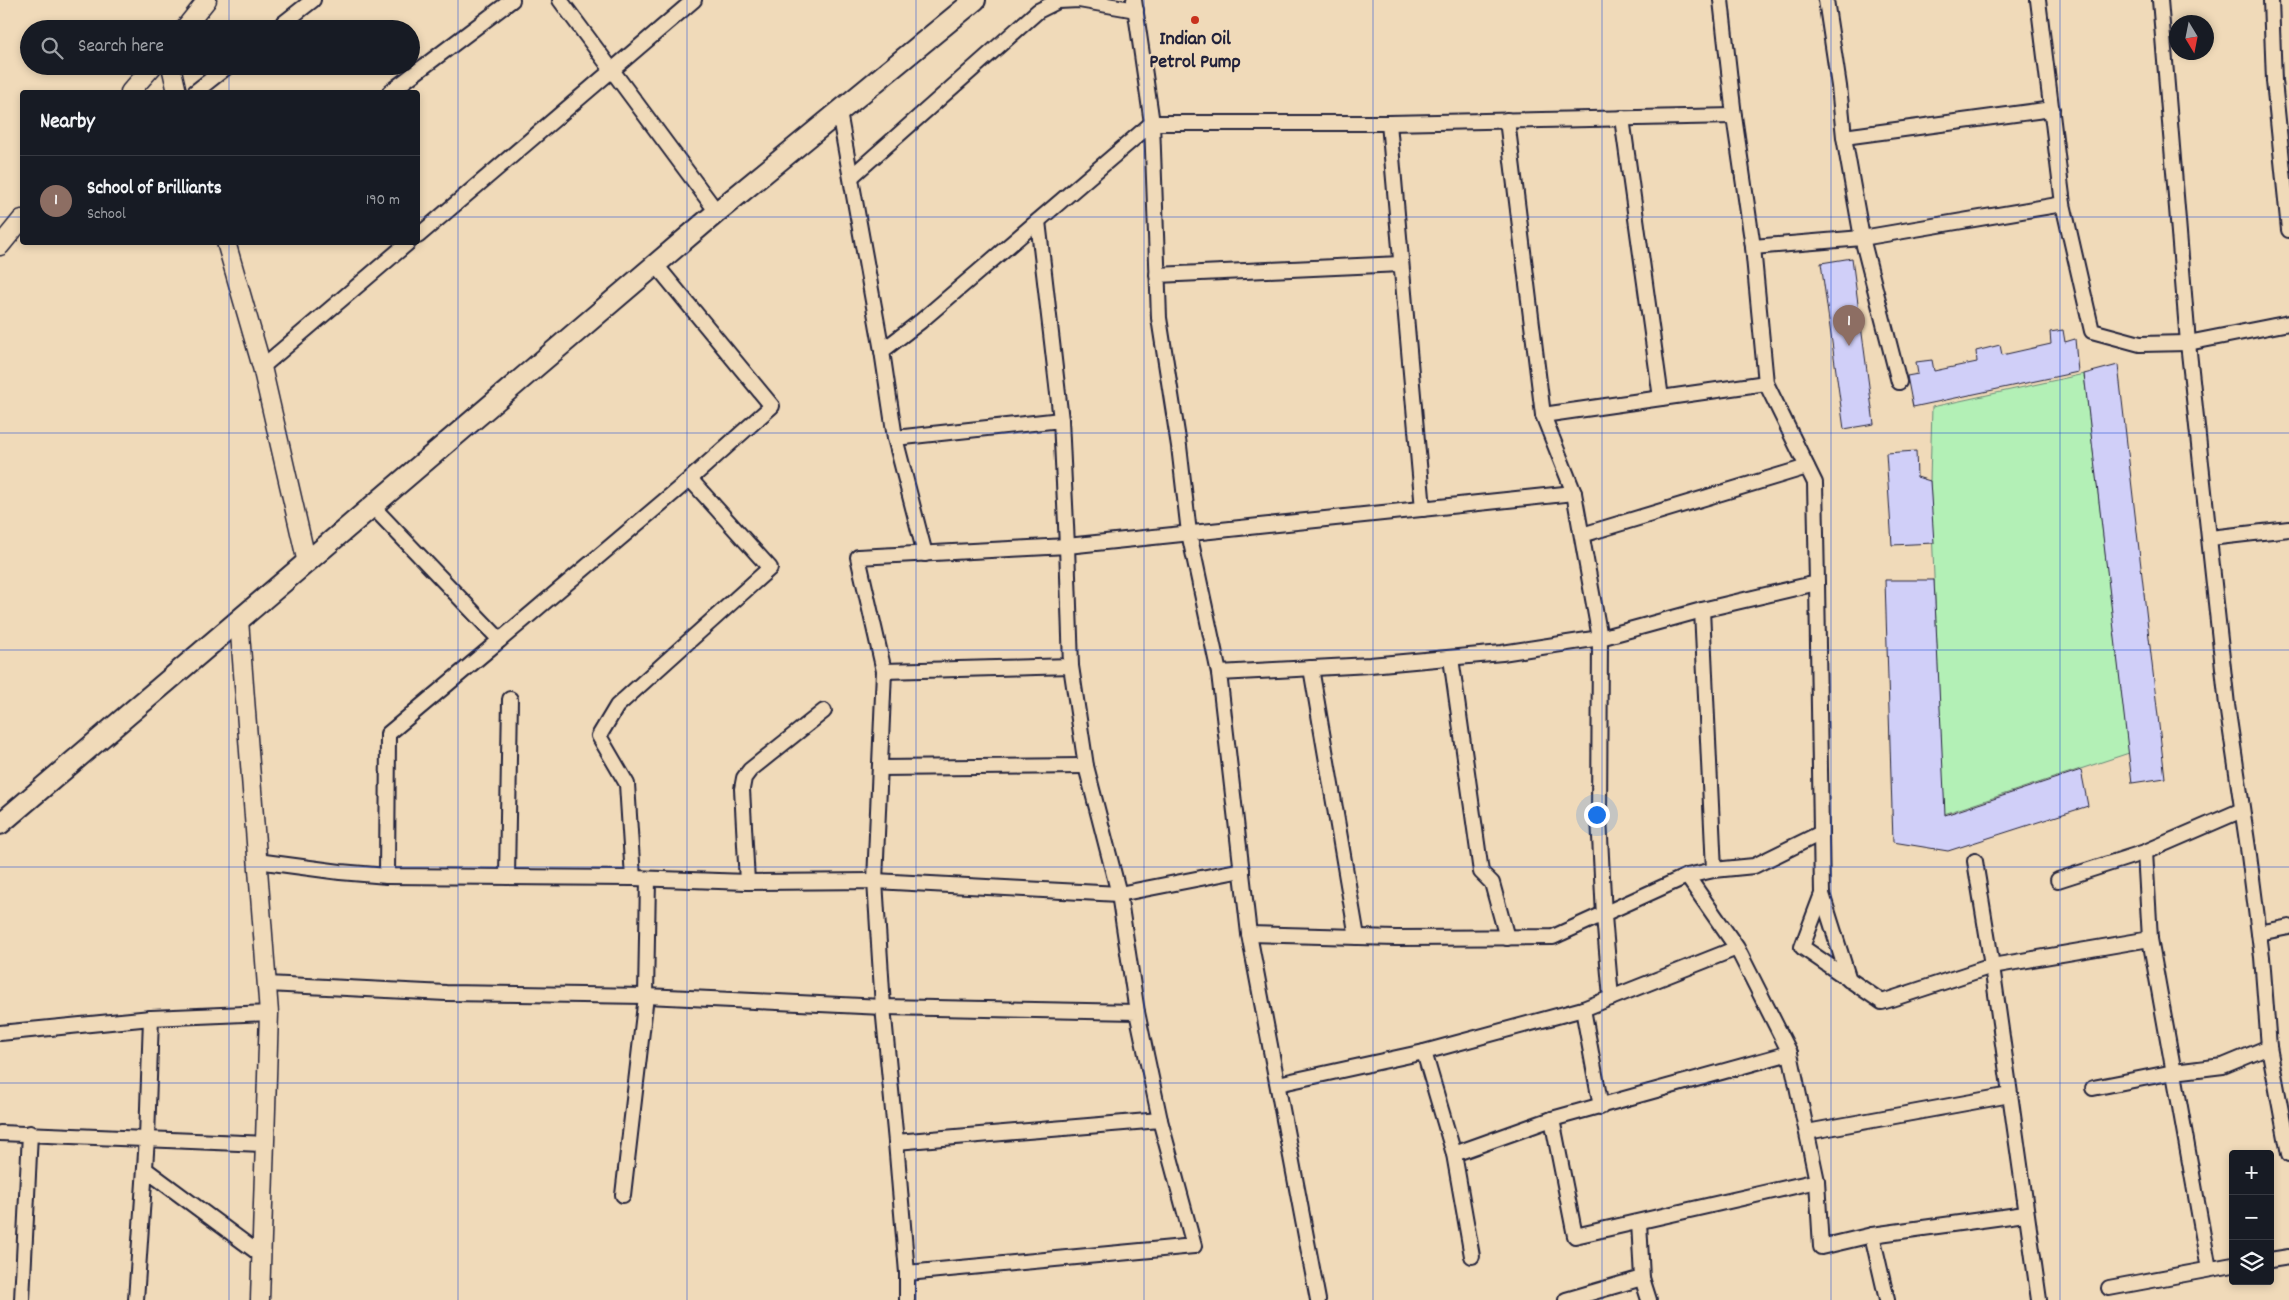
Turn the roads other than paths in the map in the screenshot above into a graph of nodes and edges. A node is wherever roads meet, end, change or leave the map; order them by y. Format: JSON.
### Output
{"nodes":[{"id":1,"x":207,"y":0,"type":"edge"},
{"id":2,"x":313,"y":0,"type":"edge"},
{"id":3,"x":512,"y":0,"type":"edge"},
{"id":4,"x":560,"y":0,"type":"edge"},
{"id":5,"x":694,"y":0,"type":"edge"},
{"id":6,"x":975,"y":0,"type":"edge"},
{"id":7,"x":1721,"y":0,"type":"edge"},
{"id":8,"x":1826,"y":0,"type":"edge"},
{"id":9,"x":2038,"y":0,"type":"edge"},
{"id":10,"x":2160,"y":0,"type":"edge"},
{"id":11,"x":2271,"y":0,"type":"edge"},
{"id":12,"x":1135,"y":5,"type":"edge"},
{"id":13,"x":191,"y":20,"type":"edge"},
{"id":14,"x":287,"y":20,"type":"edge"},
{"id":15,"x":420,"y":69,"type":"edge"},
{"id":16,"x":612,"y":71,"type":"junction"},
{"id":17,"x":145,"y":75,"type":"edge"},
{"id":18,"x":173,"y":75,"type":"edge"},
{"id":19,"x":217,"y":75,"type":"edge"},
{"id":20,"x":413,"y":75,"type":"edge"},
{"id":21,"x":132,"y":90,"type":"edge"},
{"id":22,"x":177,"y":90,"type":"edge"},
{"id":23,"x":198,"y":90,"type":"edge"},
{"id":24,"x":393,"y":90,"type":"edge"},
{"id":25,"x":2052,"y":108,"type":"junction"},
{"id":26,"x":839,"y":112,"type":"junction"},
{"id":27,"x":1734,"y":116,"type":"junction"},
{"id":28,"x":1622,"y":118,"type":"junction"},
{"id":29,"x":1507,"y":120,"type":"junction"},
{"id":30,"x":1152,"y":123,"type":"junction"},
{"id":31,"x":1389,"y":123,"type":"junction"},
{"id":32,"x":1844,"y":138,"type":"junction"},
{"id":33,"x":851,"y":177,"type":"junction"},
{"id":34,"x":2063,"y":204,"type":"junction"},
{"id":35,"x":717,"y":212,"type":"junction"},
{"id":36,"x":20,"y":221,"type":"edge"},
{"id":37,"x":1038,"y":221,"type":"junction"},
{"id":38,"x":2289,"y":230,"type":"edge"},
{"id":39,"x":420,"y":234,"type":"edge"},
{"id":40,"x":1862,"y":238,"type":"junction"},
{"id":41,"x":227,"y":245,"type":"edge"},
{"id":42,"x":405,"y":245,"type":"edge"},
{"id":43,"x":0,"y":246,"type":"edge"},
{"id":44,"x":1753,"y":247,"type":"junction"},
{"id":45,"x":1401,"y":264,"type":"junction"},
{"id":46,"x":656,"y":265,"type":"junction"},
{"id":47,"x":1157,"y":275,"type":"junction"},
{"id":48,"x":2289,"y":323,"type":"edge"},
{"id":49,"x":2188,"y":343,"type":"junction"},
{"id":50,"x":882,"y":351,"type":"junction"},
{"id":51,"x":262,"y":367,"type":"junction"},
{"id":52,"x":1899,"y":382,"type":"dead end"},
{"id":53,"x":1766,"y":383,"type":"junction"},
{"id":54,"x":1661,"y":398,"type":"junction"},
{"id":55,"x":1544,"y":414,"type":"junction"},
{"id":56,"x":1061,"y":420,"type":"junction"},
{"id":57,"x":894,"y":438,"type":"junction"},
{"id":58,"x":1807,"y":467,"type":"junction"},
{"id":59,"x":690,"y":479,"type":"junction"},
{"id":60,"x":1574,"y":493,"type":"junction"},
{"id":61,"x":372,"y":506,"type":"junction"},
{"id":62,"x":1423,"y":508,"type":"junction"},
{"id":63,"x":2289,"y":529,"type":"edge"},
{"id":64,"x":1189,"y":533,"type":"junction"},
{"id":65,"x":1582,"y":536,"type":"junction"},
{"id":66,"x":2210,"y":538,"type":"junction"},
{"id":67,"x":1067,"y":546,"type":"junction"},
{"id":68,"x":925,"y":554,"type":"junction"},
{"id":69,"x":307,"y":562,"type":"junction"},
{"id":70,"x":1817,"y":583,"type":"junction"},
{"id":71,"x":1702,"y":610,"type":"junction"},
{"id":72,"x":239,"y":620,"type":"junction"},
{"id":73,"x":1600,"y":638,"type":"junction"},
{"id":74,"x":500,"y":640,"type":"junction"},
{"id":75,"x":1451,"y":658,"type":"junction"},
{"id":76,"x":1071,"y":666,"type":"junction"},
{"id":77,"x":1311,"y":668,"type":"junction"},
{"id":78,"x":884,"y":671,"type":"junction"},
{"id":79,"x":1219,"y":673,"type":"junction"},
{"id":80,"x":510,"y":698,"type":"dead end"},
{"id":81,"x":824,"y":711,"type":"dead end"},
{"id":82,"x":1086,"y":766,"type":"junction"},
{"id":83,"x":880,"y":768,"type":"junction"},
{"id":84,"x":2242,"y":810,"type":"junction"},
{"id":85,"x":0,"y":824,"type":"edge"},
{"id":86,"x":1821,"y":833,"type":"junction"},
{"id":87,"x":2145,"y":852,"type":"junction"},
{"id":88,"x":258,"y":861,"type":"junction"},
{"id":89,"x":1975,"y":862,"type":"dead end"},
{"id":90,"x":1242,"y":870,"type":"junction"},
{"id":91,"x":1714,"y":870,"type":"junction"},
{"id":92,"x":387,"y":876,"type":"junction"},
{"id":93,"x":1687,"y":876,"type":"junction"},
{"id":94,"x":507,"y":877,"type":"junction"},
{"id":95,"x":633,"y":878,"type":"junction"},
{"id":96,"x":648,"y":879,"type":"junction"},
{"id":97,"x":2058,"y":880,"type":"dead end"},
{"id":98,"x":875,"y":881,"type":"junction"},
{"id":99,"x":747,"y":882,"type":"junction"},
{"id":100,"x":1119,"y":894,"type":"junction"},
{"id":101,"x":1822,"y":894,"type":"junction"},
{"id":102,"x":1604,"y":916,"type":"junction"},
{"id":103,"x":2289,"y":927,"type":"edge"},
{"id":104,"x":2259,"y":933,"type":"junction"},
{"id":105,"x":1250,"y":934,"type":"junction"},
{"id":106,"x":1357,"y":937,"type":"junction"},
{"id":107,"x":1506,"y":938,"type":"junction"},
{"id":108,"x":2150,"y":939,"type":"junction"},
{"id":109,"x":1737,"y":948,"type":"junction"},
{"id":110,"x":1992,"y":966,"type":"junction"},
{"id":111,"x":1849,"y":980,"type":"junction"},
{"id":112,"x":267,"y":984,"type":"junction"},
{"id":113,"x":646,"y":996,"type":"junction"},
{"id":114,"x":1611,"y":998,"type":"junction"},
{"id":115,"x":882,"y":1007,"type":"junction"},
{"id":116,"x":1583,"y":1009,"type":"junction"},
{"id":117,"x":1137,"y":1012,"type":"junction"},
{"id":118,"x":269,"y":1013,"type":"junction"},
{"id":119,"x":151,"y":1018,"type":"junction"},
{"id":120,"x":0,"y":1033,"type":"edge"},
{"id":121,"x":2269,"y":1047,"type":"junction"},
{"id":122,"x":1424,"y":1052,"type":"junction"},
{"id":123,"x":1790,"y":1053,"type":"junction"},
{"id":124,"x":2174,"y":1072,"type":"junction"},
{"id":125,"x":1278,"y":1084,"type":"junction"},
{"id":126,"x":2093,"y":1088,"type":"dead end"},
{"id":127,"x":2010,"y":1095,"type":"junction"},
{"id":128,"x":1601,"y":1107,"type":"junction"},
{"id":129,"x":1552,"y":1119,"type":"junction"},
{"id":130,"x":1160,"y":1120,"type":"junction"},
{"id":131,"x":1807,"y":1132,"type":"junction"},
{"id":132,"x":0,"y":1133,"type":"edge"},
{"id":133,"x":30,"y":1133,"type":"junction"},
{"id":134,"x":146,"y":1138,"type":"junction"},
{"id":135,"x":896,"y":1142,"type":"junction"},
{"id":136,"x":265,"y":1144,"type":"junction"},
{"id":137,"x":1454,"y":1154,"type":"junction"},
{"id":138,"x":2289,"y":1154,"type":"edge"},
{"id":139,"x":145,"y":1169,"type":"junction"},
{"id":140,"x":1818,"y":1181,"type":"junction"},
{"id":141,"x":623,"y":1195,"type":"dead end"},
{"id":142,"x":2025,"y":1214,"type":"junction"},
{"id":143,"x":1639,"y":1222,"type":"junction"},
{"id":144,"x":1872,"y":1235,"type":"junction"},
{"id":145,"x":261,"y":1255,"type":"junction"},
{"id":146,"x":1472,"y":1256,"type":"dead end"},
{"id":147,"x":2289,"y":1257,"type":"edge"},
{"id":148,"x":2274,"y":1259,"type":"edge"},
{"id":149,"x":2229,"y":1266,"type":"edge"},
{"id":150,"x":2209,"y":1269,"type":"junction"},
{"id":151,"x":907,"y":1273,"type":"junction"},
{"id":152,"x":1642,"y":1278,"type":"junction"},
{"id":153,"x":2109,"y":1288,"type":"dead end"},
{"id":154,"x":22,"y":1300,"type":"edge"},
{"id":155,"x":136,"y":1300,"type":"edge"},
{"id":156,"x":260,"y":1300,"type":"edge"},
{"id":157,"x":908,"y":1300,"type":"edge"},
{"id":158,"x":1318,"y":1300,"type":"edge"},
{"id":159,"x":1566,"y":1300,"type":"edge"},
{"id":160,"x":1649,"y":1300,"type":"edge"},
{"id":161,"x":1887,"y":1300,"type":"edge"},
{"id":162,"x":2039,"y":1300,"type":"edge"}],
"edges":[{"from":1,"to":13,"type":"street"},
{"from":2,"to":14,"type":"street"},
{"from":3,"to":15,"type":"street"},
{"from":4,"to":16,"type":"street"},
{"from":5,"to":16,"type":"street"},
{"from":6,"to":26,"type":"main road"},
{"from":7,"to":27,"type":"street"},
{"from":8,"to":32,"type":"street"},
{"from":9,"to":25,"type":"street"},
{"from":10,"to":49,"type":"street"},
{"from":11,"to":38,"type":"street"},
{"from":12,"to":30,"type":"street"},
{"from":12,"to":33,"type":"street"},
{"from":16,"to":35,"type":"street"},
{"from":16,"to":39,"type":"street"},
{"from":17,"to":21,"type":"street"},
{"from":18,"to":22,"type":"street"},
{"from":19,"to":23,"type":"street"},
{"from":20,"to":24,"type":"street"},
{"from":25,"to":32,"type":"street"},
{"from":25,"to":34,"type":"street"},
{"from":26,"to":33,"type":"street"},
{"from":26,"to":35,"type":"main road"},
{"from":27,"to":28,"type":"street"},
{"from":27,"to":44,"type":"street"},
{"from":28,"to":29,"type":"street"},
{"from":28,"to":54,"type":"street"},
{"from":29,"to":31,"type":"street"},
{"from":29,"to":55,"type":"street"},
{"from":30,"to":31,"type":"street"},
{"from":30,"to":37,"type":"street"},
{"from":30,"to":47,"type":"street"},
{"from":31,"to":45,"type":"street"},
{"from":32,"to":40,"type":"street"},
{"from":33,"to":50,"type":"street"},
{"from":34,"to":40,"type":"street"},
{"from":34,"to":49,"type":"street"},
{"from":35,"to":46,"type":"main road"},
{"from":36,"to":43,"type":"street"},
{"from":37,"to":50,"type":"street"},
{"from":37,"to":56,"type":"street"},
{"from":40,"to":44,"type":"street"},
{"from":40,"to":52,"type":"street"},
{"from":41,"to":51,"type":"street"},
{"from":42,"to":51,"type":"street"},
{"from":44,"to":53,"type":"street"},
{"from":45,"to":47,"type":"street"},
{"from":45,"to":62,"type":"street"},
{"from":46,"to":59,"type":"street"},
{"from":46,"to":61,"type":"main road"},
{"from":47,"to":64,"type":"street"},
{"from":48,"to":49,"type":"street"},
{"from":49,"to":66,"type":"street"},
{"from":50,"to":57,"type":"street"},
{"from":51,"to":69,"type":"street"},
{"from":53,"to":54,"type":"street"},
{"from":53,"to":58,"type":"street"},
{"from":54,"to":55,"type":"street"},
{"from":55,"to":60,"type":"street"},
{"from":56,"to":57,"type":"street"},
{"from":56,"to":67,"type":"street"},
{"from":57,"to":68,"type":"street"},
{"from":58,"to":65,"type":"street"},
{"from":58,"to":70,"type":"street"},
{"from":59,"to":74,"type":"street"},
{"from":59,"to":95,"type":"street"},
{"from":60,"to":62,"type":"street"},
{"from":60,"to":65,"type":"street"},
{"from":61,"to":69,"type":"main road"},
{"from":61,"to":74,"type":"street"},
{"from":62,"to":64,"type":"street"},
{"from":63,"to":66,"type":"street"},
{"from":64,"to":67,"type":"street"},
{"from":64,"to":79,"type":"street"},
{"from":65,"to":73,"type":"street"},
{"from":66,"to":84,"type":"street"},
{"from":67,"to":68,"type":"street"},
{"from":67,"to":76,"type":"street"},
{"from":68,"to":78,"type":"street"},
{"from":69,"to":72,"type":"main road"},
{"from":70,"to":71,"type":"street"},
{"from":70,"to":86,"type":"street"},
{"from":71,"to":73,"type":"street"},
{"from":71,"to":91,"type":"street"},
{"from":72,"to":85,"type":"main road"},
{"from":72,"to":88,"type":"street"},
{"from":73,"to":75,"type":"street"},
{"from":73,"to":102,"type":"street"},
{"from":74,"to":92,"type":"street"},
{"from":75,"to":77,"type":"street"},
{"from":75,"to":107,"type":"street"},
{"from":76,"to":78,"type":"street"},
{"from":76,"to":82,"type":"street"},
{"from":77,"to":79,"type":"street"},
{"from":77,"to":106,"type":"street"},
{"from":78,"to":83,"type":"street"},
{"from":79,"to":90,"type":"street"},
{"from":80,"to":94,"type":"street"},
{"from":81,"to":99,"type":"street"},
{"from":82,"to":83,"type":"street"},
{"from":82,"to":100,"type":"street"},
{"from":83,"to":98,"type":"street"},
{"from":84,"to":87,"type":"street"},
{"from":84,"to":104,"type":"street"},
{"from":86,"to":91,"type":"street"},
{"from":86,"to":101,"type":"street"},
{"from":87,"to":97,"type":"street"},
{"from":87,"to":108,"type":"street"},
{"from":88,"to":92,"type":"street"},
{"from":88,"to":112,"type":"street"},
{"from":89,"to":110,"type":"street"},
{"from":90,"to":100,"type":"street"},
{"from":90,"to":105,"type":"street"},
{"from":91,"to":93,"type":"street"},
{"from":92,"to":94,"type":"street"},
{"from":93,"to":102,"type":"street"},
{"from":93,"to":109,"type":"street"},
{"from":94,"to":95,"type":"street"},
{"from":95,"to":96,"type":"street"},
{"from":96,"to":99,"type":"street"},
{"from":96,"to":113,"type":"street"},
{"from":98,"to":99,"type":"street"},
{"from":98,"to":100,"type":"street"},
{"from":98,"to":115,"type":"street"},
{"from":100,"to":117,"type":"street"},
{"from":101,"to":111,"type":"street"},
{"from":101,"to":111,"type":"street"},
{"from":102,"to":107,"type":"street"},
{"from":102,"to":114,"type":"street"},
{"from":103,"to":104,"type":"street"},
{"from":104,"to":121,"type":"street"},
{"from":105,"to":106,"type":"street"},
{"from":105,"to":125,"type":"street"},
{"from":106,"to":107,"type":"street"},
{"from":108,"to":110,"type":"street"},
{"from":108,"to":124,"type":"street"},
{"from":109,"to":114,"type":"street"},
{"from":109,"to":123,"type":"street"},
{"from":110,"to":111,"type":"street"},
{"from":110,"to":127,"type":"street"},
{"from":112,"to":113,"type":"street"},
{"from":112,"to":118,"type":"street"},
{"from":113,"to":115,"type":"street"},
{"from":113,"to":141,"type":"street"},
{"from":114,"to":116,"type":"street"},
{"from":115,"to":117,"type":"street"},
{"from":115,"to":135,"type":"street"},
{"from":116,"to":122,"type":"street"},
{"from":116,"to":128,"type":"street"},
{"from":117,"to":130,"type":"street"},
{"from":118,"to":119,"type":"street"},
{"from":118,"to":136,"type":"street"},
{"from":119,"to":120,"type":"street"},
{"from":119,"to":134,"type":"street"},
{"from":121,"to":124,"type":"street"},
{"from":121,"to":138,"type":"street"},
{"from":122,"to":125,"type":"street"},
{"from":122,"to":137,"type":"street"},
{"from":123,"to":128,"type":"street"},
{"from":123,"to":131,"type":"street"},
{"from":124,"to":126,"type":"street"},
{"from":124,"to":150,"type":"street"},
{"from":125,"to":158,"type":"street"},
{"from":127,"to":131,"type":"street"},
{"from":127,"to":142,"type":"street"},
{"from":128,"to":129,"type":"street"},
{"from":129,"to":137,"type":"street"},
{"from":129,"to":143,"type":"street"},
{"from":130,"to":135,"type":"street"},
{"from":130,"to":151,"type":"street"},
{"from":131,"to":140,"type":"street"},
{"from":132,"to":133,"type":"street"},
{"from":133,"to":134,"type":"street"},
{"from":133,"to":154,"type":"street"},
{"from":134,"to":136,"type":"street"},
{"from":134,"to":139,"type":"street"},
{"from":135,"to":151,"type":"street"},
{"from":136,"to":145,"type":"street"},
{"from":137,"to":146,"type":"street"},
{"from":139,"to":145,"type":"street"},
{"from":139,"to":155,"type":"street"},
{"from":140,"to":143,"type":"street"},
{"from":140,"to":144,"type":"street"},
{"from":142,"to":144,"type":"street"},
{"from":142,"to":162,"type":"street"},
{"from":143,"to":152,"type":"street"},
{"from":144,"to":161,"type":"street"},
{"from":145,"to":156,"type":"street"},
{"from":147,"to":148,"type":"street"},
{"from":149,"to":150,"type":"street"},
{"from":150,"to":153,"type":"street"},
{"from":151,"to":157,"type":"street"},
{"from":152,"to":159,"type":"street"},
{"from":152,"to":160,"type":"street"}]}
